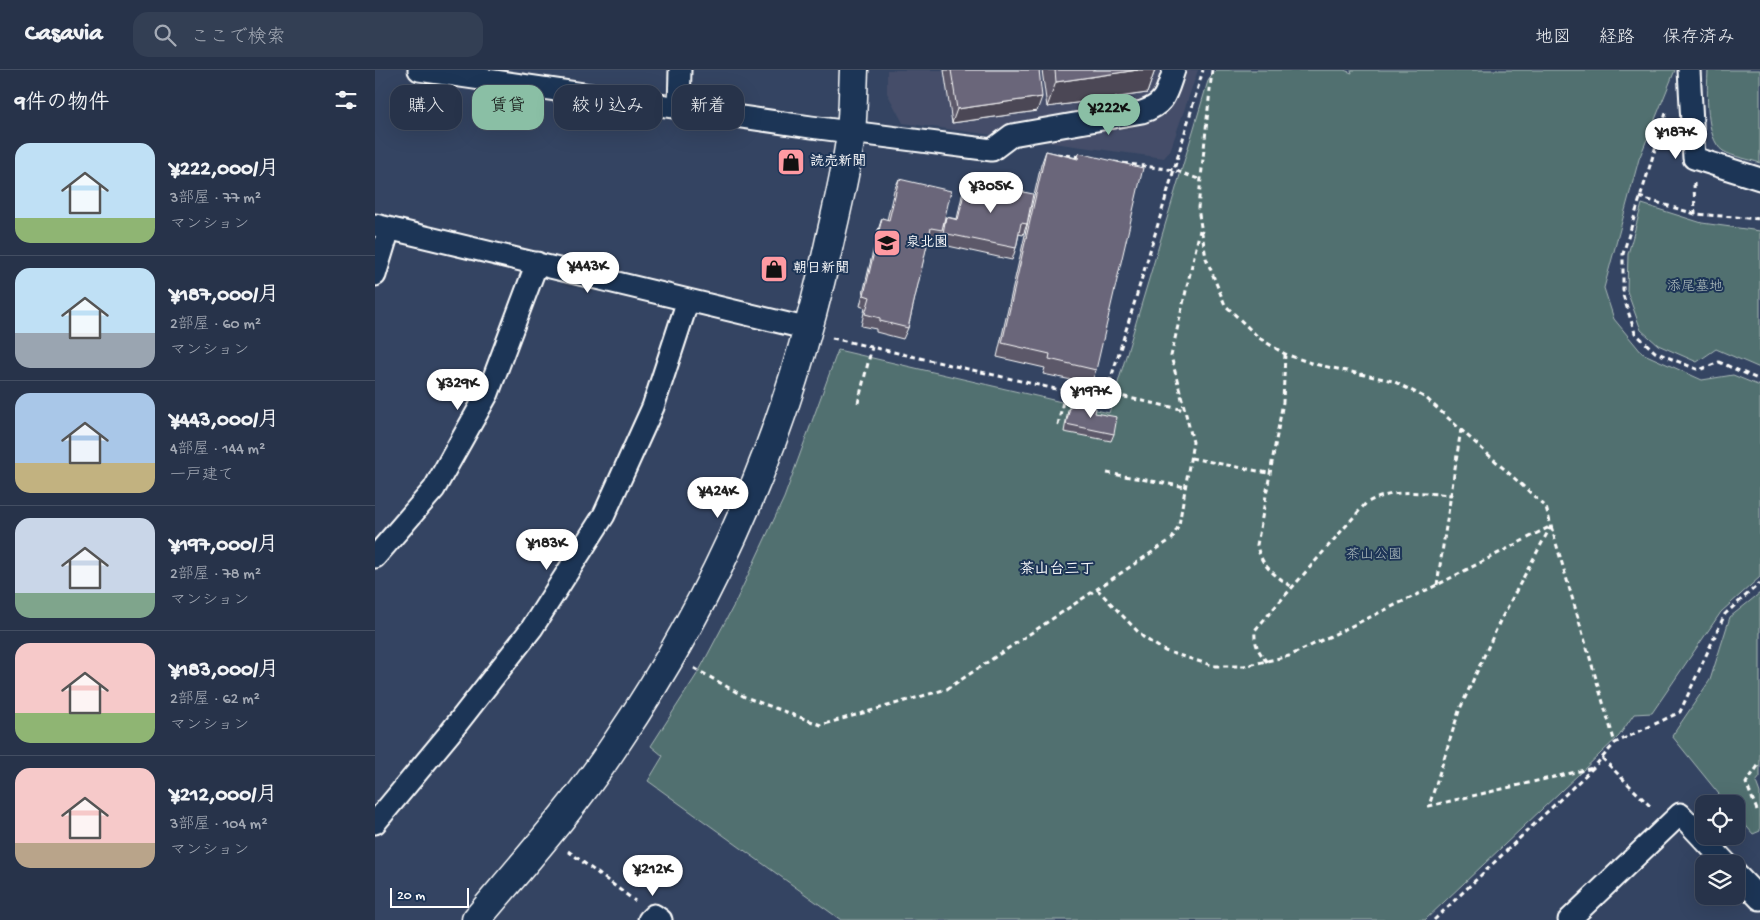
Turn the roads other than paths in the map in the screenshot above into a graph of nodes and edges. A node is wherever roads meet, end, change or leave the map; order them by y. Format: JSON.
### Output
{"nodes":[{"id":1,"x":419,"y":70,"type":"edge"},
{"id":2,"x":680,"y":70,"type":"edge"},
{"id":3,"x":854,"y":70,"type":"edge"},
{"id":4,"x":1174,"y":70,"type":"edge"},
{"id":5,"x":1689,"y":70,"type":"edge"},
{"id":6,"x":440,"y":71,"type":"edge"},
{"id":7,"x":680,"y":85,"type":"edge"},
{"id":8,"x":672,"y":107,"type":"edge"},
{"id":9,"x":744,"y":117,"type":"edge"},
{"id":10,"x":851,"y":132,"type":"junction"},
{"id":11,"x":1760,"y":179,"type":"edge"},
{"id":12,"x":382,"y":227,"type":"edge"},
{"id":13,"x":537,"y":263,"type":"junction"},
{"id":14,"x":375,"y":275,"type":"edge"},
{"id":15,"x":688,"y":300,"type":"junction"},
{"id":16,"x":820,"y":334,"type":"junction"},
{"id":17,"x":375,"y":557,"type":"edge"},
{"id":18,"x":375,"y":823,"type":"edge"},
{"id":19,"x":1719,"y":855,"type":"edge"},
{"id":20,"x":1745,"y":883,"type":"edge"},
{"id":21,"x":1760,"y":899,"type":"edge"},
{"id":22,"x":476,"y":920,"type":"edge"},
{"id":23,"x":1569,"y":920,"type":"edge"}],
"edges":[{"from":1,"to":6,"type":"street"},
{"from":2,"to":7,"type":"street"},
{"from":3,"to":10,"type":"street"},
{"from":4,"to":10,"type":"street"},
{"from":5,"to":11,"type":"street"},
{"from":6,"to":8,"type":"street"},
{"from":9,"to":10,"type":"street"},
{"from":10,"to":16,"type":"street"},
{"from":12,"to":13,"type":"street"},
{"from":12,"to":14,"type":"street"},
{"from":13,"to":15,"type":"street"},
{"from":13,"to":17,"type":"street"},
{"from":15,"to":16,"type":"street"},
{"from":15,"to":18,"type":"street"},
{"from":16,"to":22,"type":"street"},
{"from":19,"to":23,"type":"street"},
{"from":20,"to":21,"type":"street"}]}
